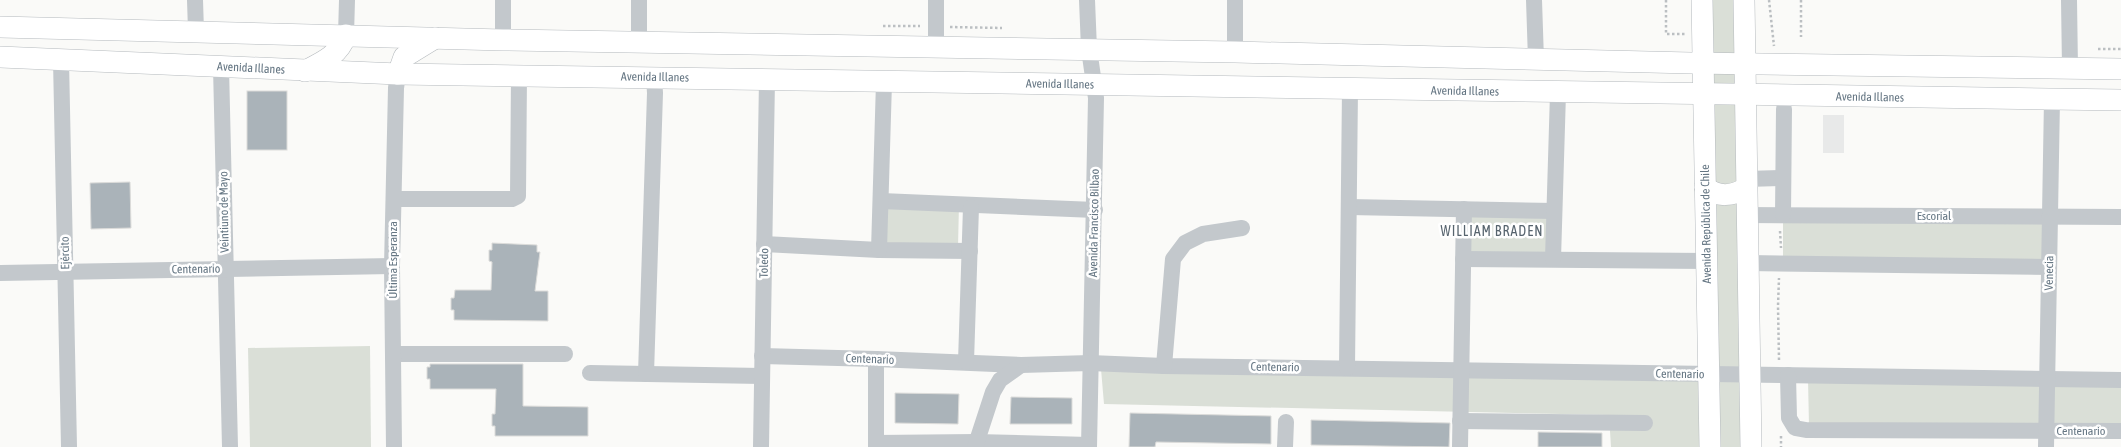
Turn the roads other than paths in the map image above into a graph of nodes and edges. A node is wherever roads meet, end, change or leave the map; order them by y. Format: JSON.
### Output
{"nodes":[{"id":1,"x":195,"y":0,"type":"edge"},
{"id":2,"x":347,"y":0,"type":"edge"},
{"id":3,"x":503,"y":0,"type":"edge"},
{"id":4,"x":639,"y":0,"type":"edge"},
{"id":5,"x":936,"y":0,"type":"edge"},
{"id":6,"x":1087,"y":0,"type":"edge"},
{"id":7,"x":1235,"y":0,"type":"edge"},
{"id":8,"x":1534,"y":0,"type":"edge"},
{"id":9,"x":1702,"y":0,"type":"edge"},
{"id":10,"x":1744,"y":0,"type":"edge"},
{"id":11,"x":2069,"y":0,"type":"edge"},
{"id":12,"x":0,"y":27,"type":"edge"},
{"id":13,"x":196,"y":32,"type":"junction"},
{"id":14,"x":247,"y":33,"type":"junction"},
{"id":15,"x":346,"y":35,"type":"junction"},
{"id":16,"x":438,"y":37,"type":"junction"},
{"id":17,"x":503,"y":40,"type":"junction"},
{"id":18,"x":639,"y":41,"type":"junction"},
{"id":19,"x":936,"y":47,"type":"junction"},
{"id":20,"x":1089,"y":49,"type":"junction"},
{"id":21,"x":1235,"y":52,"type":"junction"},
{"id":22,"x":0,"y":57,"type":"edge"},
{"id":23,"x":61,"y":60,"type":"junction"},
{"id":24,"x":1536,"y":60,"type":"junction"},
{"id":25,"x":1703,"y":63,"type":"junction"},
{"id":26,"x":1746,"y":64,"type":"junction"},
{"id":27,"x":221,"y":67,"type":"junction"},
{"id":28,"x":249,"y":68,"type":"junction"},
{"id":29,"x":2070,"y":68,"type":"junction"},
{"id":30,"x":2121,"y":69,"type":"edge"},
{"id":31,"x":305,"y":71,"type":"junction"},
{"id":32,"x":398,"y":74,"type":"junction"},
{"id":33,"x":509,"y":75,"type":"junction"},
{"id":34,"x":654,"y":77,"type":"junction"},
{"id":35,"x":767,"y":79,"type":"junction"},
{"id":36,"x":884,"y":82,"type":"junction"},
{"id":37,"x":1095,"y":84,"type":"junction"},
{"id":38,"x":1350,"y":89,"type":"junction"},
{"id":39,"x":1558,"y":92,"type":"junction"},
{"id":40,"x":1704,"y":95,"type":"junction"},
{"id":41,"x":1745,"y":96,"type":"junction"},
{"id":42,"x":2052,"y":99,"type":"junction"},
{"id":43,"x":2121,"y":100,"type":"edge"},
{"id":44,"x":1784,"y":109,"type":"dead end"},
{"id":45,"x":1782,"y":178,"type":"junction"},
{"id":46,"x":1746,"y":183,"type":"junction"},
{"id":47,"x":1705,"y":187,"type":"junction"},
{"id":48,"x":394,"y":199,"type":"junction"},
{"id":49,"x":881,"y":201,"type":"junction"},
{"id":50,"x":971,"y":207,"type":"junction"},
{"id":51,"x":1349,"y":207,"type":"junction"},
{"id":52,"x":1464,"y":209,"type":"junction"},
{"id":53,"x":1095,"y":210,"type":"junction"},
{"id":54,"x":1554,"y":211,"type":"junction"},
{"id":55,"x":1747,"y":215,"type":"junction"},
{"id":56,"x":1783,"y":215,"type":"junction"},
{"id":57,"x":2050,"y":216,"type":"junction"},
{"id":58,"x":2121,"y":217,"type":"edge"},
{"id":59,"x":1242,"y":228,"type":"dead end"},
{"id":60,"x":764,"y":244,"type":"junction"},
{"id":61,"x":880,"y":250,"type":"junction"},
{"id":62,"x":970,"y":251,"type":"junction"},
{"id":63,"x":1463,"y":259,"type":"junction"},
{"id":64,"x":1553,"y":259,"type":"junction"},
{"id":65,"x":1707,"y":261,"type":"junction"},
{"id":66,"x":1748,"y":263,"type":"junction"},
{"id":67,"x":392,"y":266,"type":"junction"},
{"id":68,"x":2049,"y":266,"type":"junction"},
{"id":69,"x":225,"y":269,"type":"junction"},
{"id":70,"x":65,"y":272,"type":"junction"},
{"id":71,"x":0,"y":273,"type":"edge"},
{"id":72,"x":393,"y":354,"type":"junction"},
{"id":73,"x":565,"y":354,"type":"dead end"},
{"id":74,"x":762,"y":356,"type":"junction"},
{"id":75,"x":876,"y":359,"type":"junction"},
{"id":76,"x":966,"y":362,"type":"junction"},
{"id":77,"x":1090,"y":363,"type":"junction"},
{"id":78,"x":1021,"y":365,"type":"junction"},
{"id":79,"x":1164,"y":366,"type":"junction"},
{"id":80,"x":1347,"y":368,"type":"junction"},
{"id":81,"x":1461,"y":370,"type":"junction"},
{"id":82,"x":590,"y":373,"type":"dead end"},
{"id":83,"x":646,"y":374,"type":"junction"},
{"id":84,"x":1709,"y":374,"type":"junction"},
{"id":85,"x":1750,"y":375,"type":"junction"},
{"id":86,"x":762,"y":376,"type":"junction"},
{"id":87,"x":1788,"y":376,"type":"junction"},
{"id":88,"x":2047,"y":379,"type":"junction"},
{"id":89,"x":2121,"y":380,"type":"edge"},
{"id":90,"x":1460,"y":421,"type":"junction"},
{"id":91,"x":1286,"y":422,"type":"dead end"},
{"id":92,"x":1645,"y":423,"type":"dead end"},
{"id":93,"x":2121,"y":431,"type":"edge"},
{"id":94,"x":2046,"y":439,"type":"edge"},
{"id":95,"x":975,"y":444,"type":"edge"},
{"id":96,"x":876,"y":445,"type":"edge"},
{"id":97,"x":1089,"y":446,"type":"edge"},
{"id":98,"x":69,"y":447,"type":"edge"},
{"id":99,"x":230,"y":447,"type":"edge"},
{"id":100,"x":394,"y":447,"type":"edge"},
{"id":101,"x":761,"y":447,"type":"edge"},
{"id":102,"x":1285,"y":447,"type":"edge"},
{"id":103,"x":1460,"y":447,"type":"edge"},
{"id":104,"x":1710,"y":447,"type":"edge"},
{"id":105,"x":1751,"y":447,"type":"edge"}],
"edges":[{"from":1,"to":13,"type":"street"},
{"from":2,"to":15,"type":"street"},
{"from":3,"to":17,"type":"street"},
{"from":4,"to":18,"type":"street"},
{"from":5,"to":19,"type":"street"},
{"from":6,"to":20,"type":"street","name":"Avenida Francisco Bilbao"},
{"from":7,"to":21,"type":"street"},
{"from":8,"to":24,"type":"street"},
{"from":9,"to":25,"type":"main road","name":"Avenida República de Chile"},
{"from":10,"to":26,"type":"main road"},
{"from":11,"to":29,"type":"street"},
{"from":12,"to":13,"type":"main road"},
{"from":13,"to":14,"type":"main road"},
{"from":14,"to":15,"type":"main road"},
{"from":14,"to":28,"type":"main road"},
{"from":15,"to":16,"type":"main road"},
{"from":15,"to":31,"type":"main road"},
{"from":16,"to":17,"type":"main road"},
{"from":16,"to":32,"type":"main road"},
{"from":17,"to":18,"type":"main road"},
{"from":17,"to":33,"type":"main road"},
{"from":18,"to":19,"type":"main road"},
{"from":19,"to":20,"type":"main road"},
{"from":20,"to":21,"type":"main road"},
{"from":20,"to":37,"type":"street","name":"Avenida Francisco Bilbao"},
{"from":21,"to":24,"type":"main road"},
{"from":22,"to":23,"type":"main road","name":"Avenida Illanes"},
{"from":23,"to":27,"type":"main road","name":"Avenida Illanes"},
{"from":23,"to":70,"type":"street","name":"Ejército"},
{"from":24,"to":25,"type":"main road"},
{"from":25,"to":26,"type":"main road"},
{"from":25,"to":40,"type":"main road","name":"Avenida República de Chile"},
{"from":26,"to":29,"type":"main road"},
{"from":26,"to":41,"type":"main road"},
{"from":27,"to":28,"type":"main road","name":"Avenida Illanes"},
{"from":27,"to":69,"type":"street","name":"Veintiuno de Mayo"},
{"from":28,"to":31,"type":"main road","name":"Avenida Illanes"},
{"from":29,"to":30,"type":"main road"},
{"from":31,"to":32,"type":"main road","name":"Avenida Illanes"},
{"from":32,"to":33,"type":"main road","name":"Avenida Illanes"},
{"from":32,"to":48,"type":"street","name":"Última Esperanza"},
{"from":33,"to":34,"type":"main road","name":"Avenida Illanes"},
{"from":33,"to":48,"type":"street"},
{"from":34,"to":35,"type":"main road","name":"Avenida Illanes"},
{"from":34,"to":83,"type":"street"},
{"from":35,"to":36,"type":"main road","name":"Avenida Illanes"},
{"from":35,"to":60,"type":"street","name":"Toledo"},
{"from":36,"to":37,"type":"main road","name":"Avenida Illanes"},
{"from":36,"to":49,"type":"street"},
{"from":37,"to":38,"type":"main road","name":"Avenida Illanes"},
{"from":37,"to":53,"type":"street","name":"Avenida Francisco Bilbao"},
{"from":38,"to":39,"type":"main road","name":"Avenida Illanes"},
{"from":38,"to":51,"type":"street"},
{"from":39,"to":40,"type":"main road","name":"Avenida Illanes"},
{"from":39,"to":54,"type":"street"},
{"from":40,"to":41,"type":"main road","name":"Avenida Illanes"},
{"from":40,"to":47,"type":"main road","name":"Avenida República de Chile"},
{"from":41,"to":42,"type":"main road","name":"Avenida Illanes"},
{"from":41,"to":46,"type":"main road"},
{"from":42,"to":43,"type":"main road","name":"Avenida Illanes"},
{"from":42,"to":57,"type":"street","name":"Venecia"},
{"from":44,"to":45,"type":"street"},
{"from":45,"to":46,"type":"street"},
{"from":45,"to":56,"type":"street"},
{"from":46,"to":47,"type":"main road"},
{"from":46,"to":55,"type":"main road"},
{"from":47,"to":65,"type":"main road","name":"Avenida República de Chile"},
{"from":48,"to":67,"type":"street","name":"Última Esperanza"},
{"from":49,"to":50,"type":"street"},
{"from":49,"to":61,"type":"street"},
{"from":50,"to":53,"type":"street"},
{"from":50,"to":62,"type":"street"},
{"from":51,"to":52,"type":"street"},
{"from":51,"to":80,"type":"street"},
{"from":52,"to":54,"type":"street"},
{"from":52,"to":63,"type":"street"},
{"from":53,"to":77,"type":"street","name":"Avenida Francisco Bilbao"},
{"from":54,"to":64,"type":"street"},
{"from":55,"to":56,"type":"street","name":"Escorial"},
{"from":55,"to":66,"type":"main road"},
{"from":56,"to":57,"type":"street","name":"Escorial"},
{"from":57,"to":58,"type":"street","name":"Escorial"},
{"from":57,"to":68,"type":"street","name":"Venecia"},
{"from":59,"to":79,"type":"street"},
{"from":60,"to":61,"type":"street"},
{"from":60,"to":74,"type":"street","name":"Toledo"},
{"from":61,"to":62,"type":"street"},
{"from":62,"to":76,"type":"street"},
{"from":63,"to":64,"type":"street"},
{"from":63,"to":81,"type":"street"},
{"from":64,"to":65,"type":"street"},
{"from":65,"to":84,"type":"main road","name":"Avenida República de Chile"},
{"from":66,"to":68,"type":"street"},
{"from":66,"to":85,"type":"main road"},
{"from":67,"to":69,"type":"street","name":"Centenario"},
{"from":67,"to":72,"type":"street","name":"Última Esperanza"},
{"from":68,"to":88,"type":"street","name":"Venecia"},
{"from":69,"to":70,"type":"street","name":"Centenario"},
{"from":69,"to":99,"type":"street","name":"Veintiuno de Mayo"},
{"from":70,"to":71,"type":"street","name":"Centenario"},
{"from":70,"to":98,"type":"street","name":"Ejército"},
{"from":72,"to":73,"type":"street"},
{"from":72,"to":100,"type":"street","name":"Última Esperanza"},
{"from":74,"to":75,"type":"street","name":"Centenario"},
{"from":74,"to":86,"type":"street","name":"Toledo"},
{"from":75,"to":76,"type":"street","name":"Centenario"},
{"from":75,"to":96,"type":"street"},
{"from":76,"to":78,"type":"street","name":"Centenario"},
{"from":77,"to":78,"type":"street","name":"Centenario"},
{"from":77,"to":79,"type":"street","name":"Centenario"},
{"from":77,"to":97,"type":"street","name":"Avenida Francisco Bilbao"},
{"from":78,"to":95,"type":"street"},
{"from":79,"to":80,"type":"street","name":"Centenario"},
{"from":80,"to":81,"type":"street","name":"Centenario"},
{"from":81,"to":84,"type":"street","name":"Centenario"},
{"from":81,"to":90,"type":"street"},
{"from":82,"to":83,"type":"street"},
{"from":83,"to":86,"type":"street"},
{"from":84,"to":85,"type":"street","name":"Centenario"},
{"from":84,"to":104,"type":"main road","name":"Avenida República de Chile"},
{"from":85,"to":87,"type":"street","name":"Centenario"},
{"from":85,"to":105,"type":"main road"},
{"from":86,"to":101,"type":"street","name":"Toledo"},
{"from":87,"to":88,"type":"street","name":"Centenario"},
{"from":87,"to":94,"type":"street","name":"Centenario"},
{"from":88,"to":89,"type":"street","name":"Centenario"},
{"from":88,"to":94,"type":"street","name":"Venecia"},
{"from":90,"to":92,"type":"street"},
{"from":90,"to":103,"type":"street"},
{"from":91,"to":102,"type":"street"},
{"from":93,"to":94,"type":"street","name":"Centenario"},
{"from":95,"to":96,"type":"street"},
{"from":95,"to":97,"type":"street"}]}
